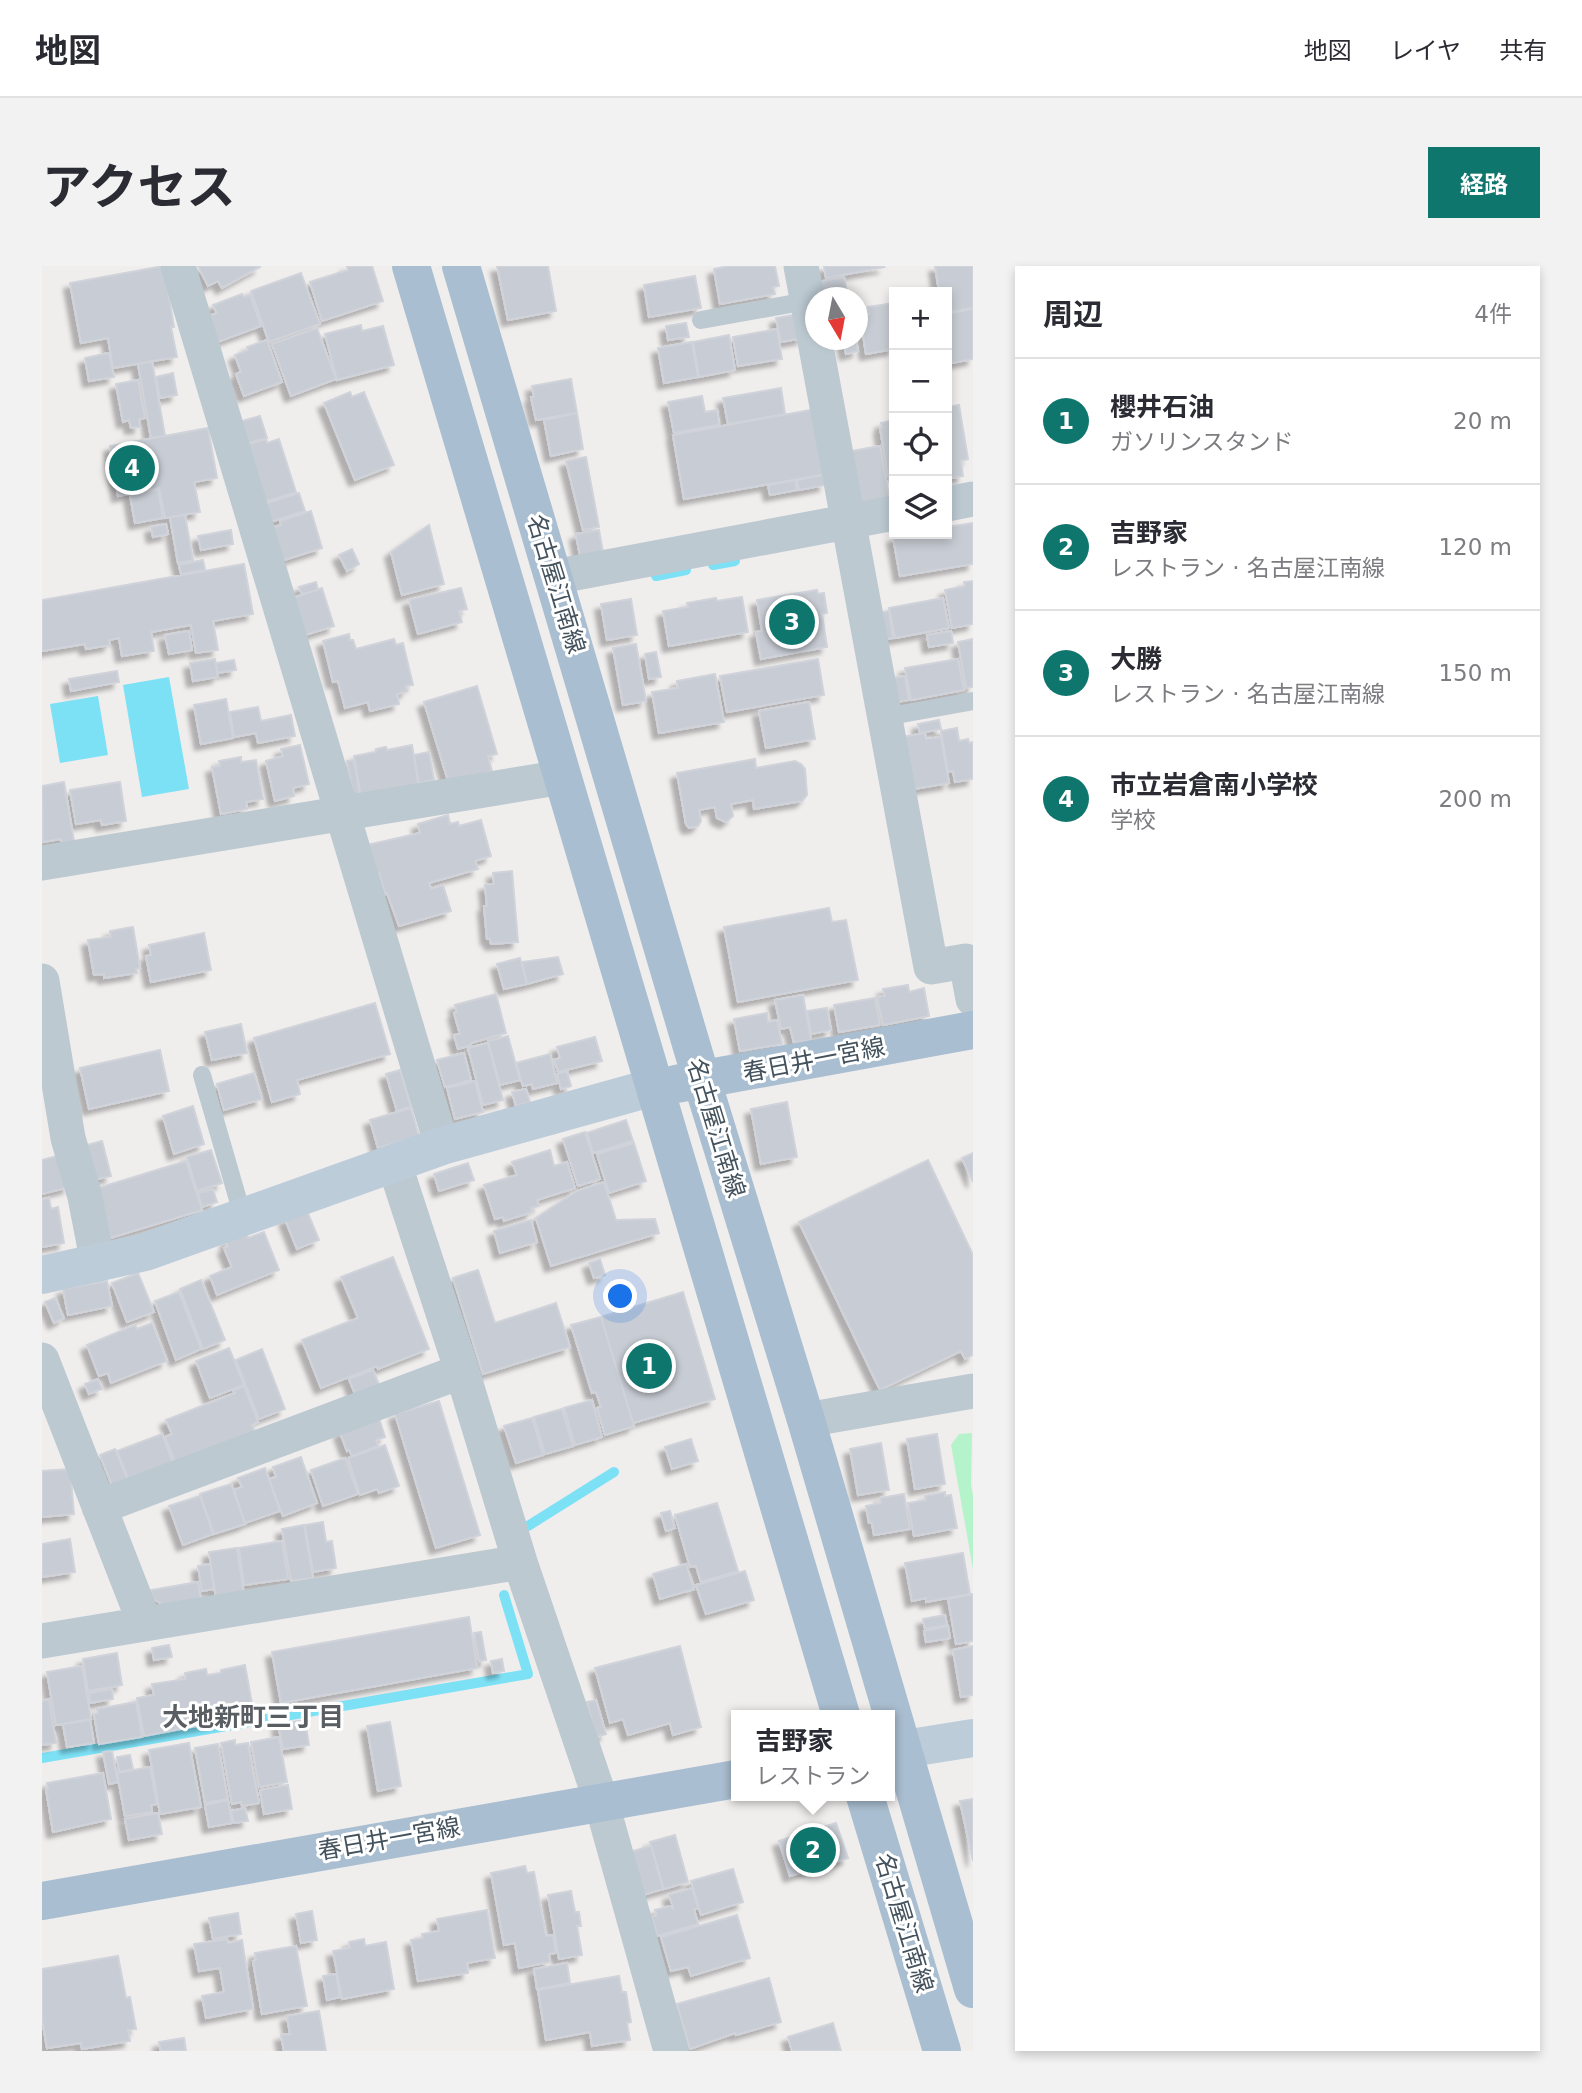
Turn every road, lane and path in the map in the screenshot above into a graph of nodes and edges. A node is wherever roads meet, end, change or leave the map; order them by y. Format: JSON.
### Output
{"nodes":[{"id":1,"x":177,"y":266,"type":"edge"},
{"id":2,"x":411,"y":266,"type":"edge"},
{"id":3,"x":461,"y":266,"type":"edge"},
{"id":4,"x":801,"y":266,"type":"edge"},
{"id":5,"x":805,"y":290,"type":"edge"},
{"id":6,"x":805,"y":302,"type":"edge"},
{"id":7,"x":701,"y":320,"type":"dead end"},
{"id":8,"x":816,"y":350,"type":"edge"},
{"id":9,"x":973,"y":499,"type":"edge"},
{"id":10,"x":952,"y":503,"type":"edge"},
{"id":11,"x":889,"y":514,"type":"edge"},
{"id":12,"x":848,"y":522,"type":"junction"},
{"id":13,"x":554,"y":577,"type":"junction"},
{"id":14,"x":973,"y":701,"type":"edge"},
{"id":15,"x":885,"y":717,"type":"junction"},
{"id":16,"x":564,"y":776,"type":"junction"},
{"id":17,"x":343,"y":813,"type":"junction"},
{"id":18,"x":42,"y":863,"type":"edge"},
{"id":19,"x":42,"y":981,"type":"edge"},
{"id":20,"x":973,"y":999,"type":"edge"},
{"id":21,"x":973,"y":1030,"type":"edge"},
{"id":22,"x":202,"y":1075,"type":"dead end"},
{"id":23,"x":702,"y":1081,"type":"junction"},
{"id":24,"x":654,"y":1087,"type":"junction"},
{"id":25,"x":442,"y":1146,"type":"junction"},
{"id":26,"x":394,"y":1163,"type":"junction"},
{"id":27,"x":243,"y":1217,"type":"junction"},
{"id":28,"x":98,"y":1264,"type":"junction"},
{"id":29,"x":42,"y":1275,"type":"edge"},
{"id":30,"x":42,"y":1360,"type":"edge"},
{"id":31,"x":462,"y":1371,"type":"junction"},
{"id":32,"x":973,"y":1391,"type":"edge"},
{"id":33,"x":51,"y":1411,"type":"edge"},
{"id":34,"x":806,"y":1420,"type":"junction"},
{"id":35,"x":99,"y":1507,"type":"junction"},
{"id":36,"x":520,"y":1562,"type":"junction"},
{"id":37,"x":145,"y":1624,"type":"junction"},
{"id":38,"x":42,"y":1641,"type":"edge"},
{"id":39,"x":840,"y":1710,"type":"edge"},
{"id":40,"x":886,"y":1710,"type":"edge"},
{"id":41,"x":973,"y":1738,"type":"edge"},
{"id":42,"x":897,"y":1751,"type":"edge"},
{"id":43,"x":731,"y":1780,"type":"edge"},
{"id":44,"x":600,"y":1801,"type":"junction"},
{"id":45,"x":867,"y":1801,"type":"edge"},
{"id":46,"x":42,"y":1901,"type":"edge"},
{"id":47,"x":973,"y":1989,"type":"edge"},
{"id":48,"x":662,"y":2050,"type":"edge"},
{"id":49,"x":942,"y":2051,"type":"edge"}],
"edges":[{"from":1,"to":17,"type":"street"},
{"from":2,"to":16,"type":"main road","name":"名古屋江南線"},
{"from":3,"to":13,"type":"main road","name":"名古屋江南線"},
{"from":4,"to":5,"type":"street"},
{"from":6,"to":7,"type":"lane"},
{"from":8,"to":12,"type":"street"},
{"from":9,"to":10,"type":"street"},
{"from":11,"to":12,"type":"street"},
{"from":12,"to":13,"type":"street"},
{"from":12,"to":15,"type":"street"},
{"from":13,"to":23,"type":"main road","name":"名古屋江南線"},
{"from":14,"to":15,"type":"lane"},
{"from":15,"to":20,"type":"street"},
{"from":16,"to":17,"type":"street"},
{"from":16,"to":24,"type":"main road","name":"名古屋江南線"},
{"from":17,"to":18,"type":"street"},
{"from":17,"to":25,"type":"street"},
{"from":19,"to":28,"type":"street"},
{"from":21,"to":23,"type":"main road","name":"春日井一宮線"},
{"from":22,"to":27,"type":"lane"},
{"from":23,"to":24,"type":"main road","name":"春日井一宮線"},
{"from":23,"to":34,"type":"main road","name":"名古屋江南線"},
{"from":24,"to":25,"type":"street"},
{"from":24,"to":39,"type":"main road","name":"名古屋江南線"},
{"from":25,"to":26,"type":"street"},
{"from":26,"to":27,"type":"street"},
{"from":26,"to":31,"type":"street"},
{"from":27,"to":28,"type":"street"},
{"from":28,"to":29,"type":"street"},
{"from":30,"to":33,"type":"street"},
{"from":31,"to":35,"type":"street"},
{"from":31,"to":36,"type":"street"},
{"from":32,"to":34,"type":"street"},
{"from":33,"to":35,"type":"street"},
{"from":34,"to":40,"type":"main road","name":"名古屋江南線"},
{"from":35,"to":37,"type":"street"},
{"from":36,"to":37,"type":"street"},
{"from":36,"to":44,"type":"street"},
{"from":37,"to":38,"type":"street"},
{"from":41,"to":42,"type":"street"},
{"from":42,"to":47,"type":"main road","name":"名古屋江南線"},
{"from":43,"to":44,"type":"main road","name":"春日井一宮線"},
{"from":44,"to":46,"type":"main road","name":"春日井一宮線"},
{"from":44,"to":48,"type":"street"},
{"from":45,"to":49,"type":"main road","name":"名古屋江南線"}]}
